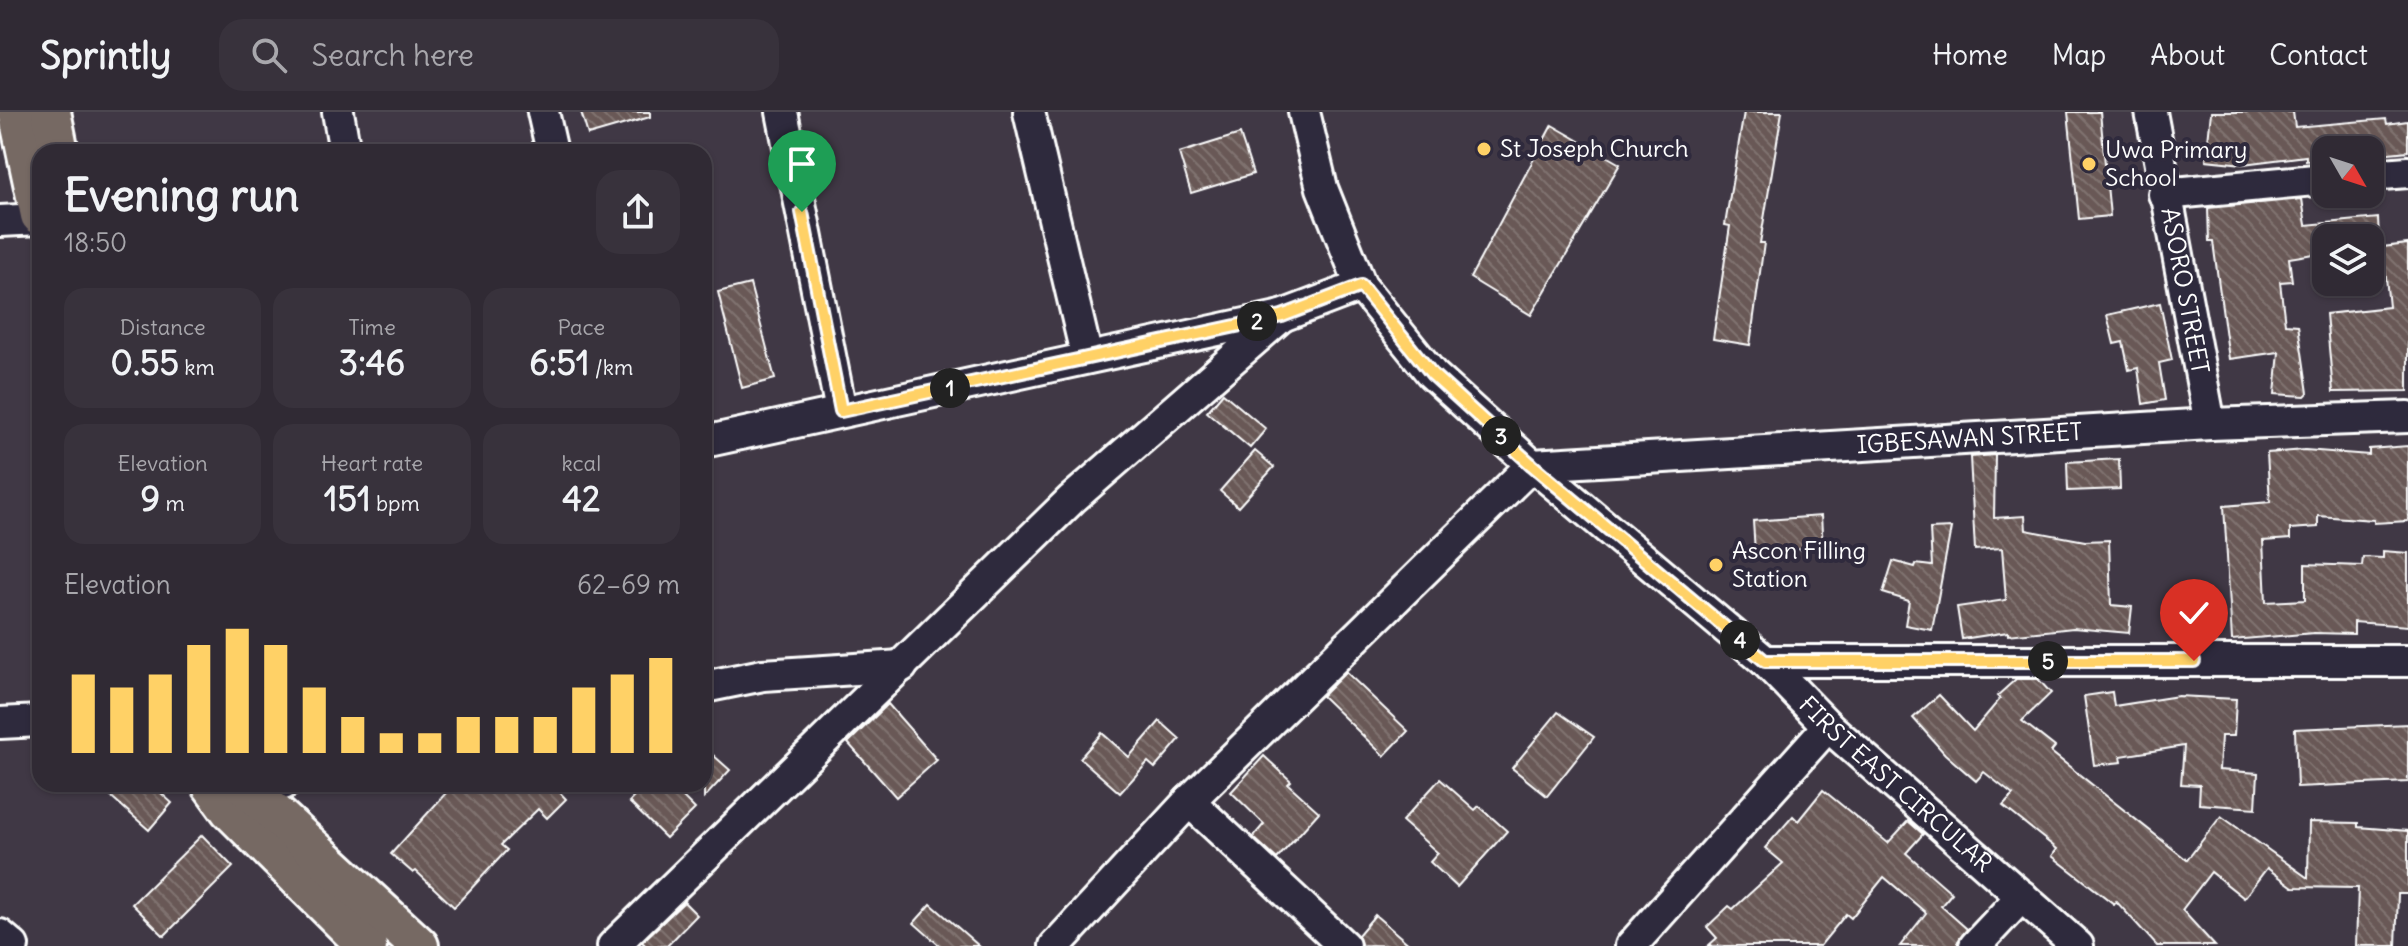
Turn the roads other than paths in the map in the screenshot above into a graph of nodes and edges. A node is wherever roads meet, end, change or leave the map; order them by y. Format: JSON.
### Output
{"nodes":[{"id":1,"x":18,"y":112,"type":"edge"},
{"id":2,"x":51,"y":112,"type":"edge"},
{"id":3,"x":338,"y":112,"type":"edge"},
{"id":4,"x":543,"y":112,"type":"edge"},
{"id":5,"x":782,"y":112,"type":"edge"},
{"id":6,"x":1029,"y":112,"type":"edge"},
{"id":7,"x":1304,"y":112,"type":"edge"},
{"id":8,"x":2151,"y":112,"type":"edge"},
{"id":9,"x":57,"y":144,"type":"edge"},
{"id":10,"x":344,"y":144,"type":"edge"},
{"id":11,"x":550,"y":144,"type":"edge"},
{"id":12,"x":2408,"y":172,"type":"edge"},
{"id":13,"x":2384,"y":174,"type":"edge"},
{"id":14,"x":32,"y":179,"type":"edge"},
{"id":15,"x":2312,"y":180,"type":"edge"},
{"id":16,"x":2164,"y":194,"type":"junction"},
{"id":17,"x":32,"y":218,"type":"edge"},
{"id":18,"x":0,"y":221,"type":"edge"},
{"id":19,"x":1361,"y":286,"type":"junction"},
{"id":20,"x":1282,"y":316,"type":"junction"},
{"id":21,"x":1087,"y":358,"type":"junction"},
{"id":22,"x":841,"y":411,"type":"junction"},
{"id":23,"x":2408,"y":417,"type":"edge"},
{"id":24,"x":2210,"y":424,"type":"junction"},
{"id":25,"x":712,"y":440,"type":"edge"},
{"id":26,"x":1532,"y":465,"type":"junction"},
{"id":27,"x":1765,"y":661,"type":"junction"},
{"id":28,"x":2408,"y":661,"type":"edge"},
{"id":29,"x":902,"y":666,"type":"junction"},
{"id":30,"x":712,"y":685,"type":"edge"},
{"id":31,"x":32,"y":721,"type":"edge"},
{"id":32,"x":0,"y":723,"type":"edge"},
{"id":33,"x":1828,"y":726,"type":"junction"},
{"id":34,"x":217,"y":792,"type":"edge"},
{"id":35,"x":264,"y":792,"type":"edge"},
{"id":36,"x":1189,"y":801,"type":"junction"},
{"id":37,"x":2022,"y":896,"type":"junction"},
{"id":38,"x":0,"y":935,"type":"edge"},
{"id":39,"x":353,"y":942,"type":"edge"},
{"id":40,"x":13,"y":946,"type":"edge"},
{"id":41,"x":419,"y":946,"type":"edge"},
{"id":42,"x":613,"y":946,"type":"edge"},
{"id":43,"x":1055,"y":946,"type":"edge"},
{"id":44,"x":1344,"y":946,"type":"edge"},
{"id":45,"x":1631,"y":946,"type":"edge"},
{"id":46,"x":1975,"y":946,"type":"edge"},
{"id":47,"x":2078,"y":946,"type":"edge"}],
"edges":[{"from":1,"to":14,"type":"main road"},
{"from":2,"to":9,"type":"main road"},
{"from":3,"to":10,"type":"street"},
{"from":4,"to":11,"type":"street"},
{"from":5,"to":22,"type":"street"},
{"from":6,"to":21,"type":"street"},
{"from":7,"to":19,"type":"street","name":"FIRST EAST CIRCULAR"},
{"from":8,"to":16,"type":"street","name":"ASORO STREET"},
{"from":12,"to":13,"type":"street"},
{"from":15,"to":16,"type":"street"},
{"from":16,"to":24,"type":"street","name":"ASORO STREET"},
{"from":17,"to":18,"type":"street"},
{"from":19,"to":20,"type":"street"},
{"from":19,"to":26,"type":"street","name":"FIRST EAST CIRCULAR"},
{"from":20,"to":21,"type":"street"},
{"from":20,"to":29,"type":"street"},
{"from":21,"to":22,"type":"street"},
{"from":22,"to":25,"type":"street"},
{"from":23,"to":24,"type":"street","name":"IGBESAWAN STREET"},
{"from":24,"to":26,"type":"street","name":"IGBESAWAN STREET"},
{"from":26,"to":27,"type":"street","name":"FIRST EAST CIRCULAR"},
{"from":26,"to":36,"type":"street"},
{"from":27,"to":28,"type":"street"},
{"from":27,"to":33,"type":"street","name":"FIRST EAST CIRCULAR"},
{"from":29,"to":30,"type":"street"},
{"from":29,"to":42,"type":"street"},
{"from":31,"to":32,"type":"street"},
{"from":33,"to":37,"type":"street","name":"FIRST EAST CIRCULAR"},
{"from":33,"to":45,"type":"street"},
{"from":34,"to":39,"type":"main road"},
{"from":35,"to":41,"type":"main road"},
{"from":36,"to":43,"type":"street"},
{"from":36,"to":44,"type":"street"},
{"from":37,"to":46,"type":"street"},
{"from":37,"to":47,"type":"street","name":"FIRST EAST CIRCULAR"},
{"from":38,"to":40,"type":"street"}]}
